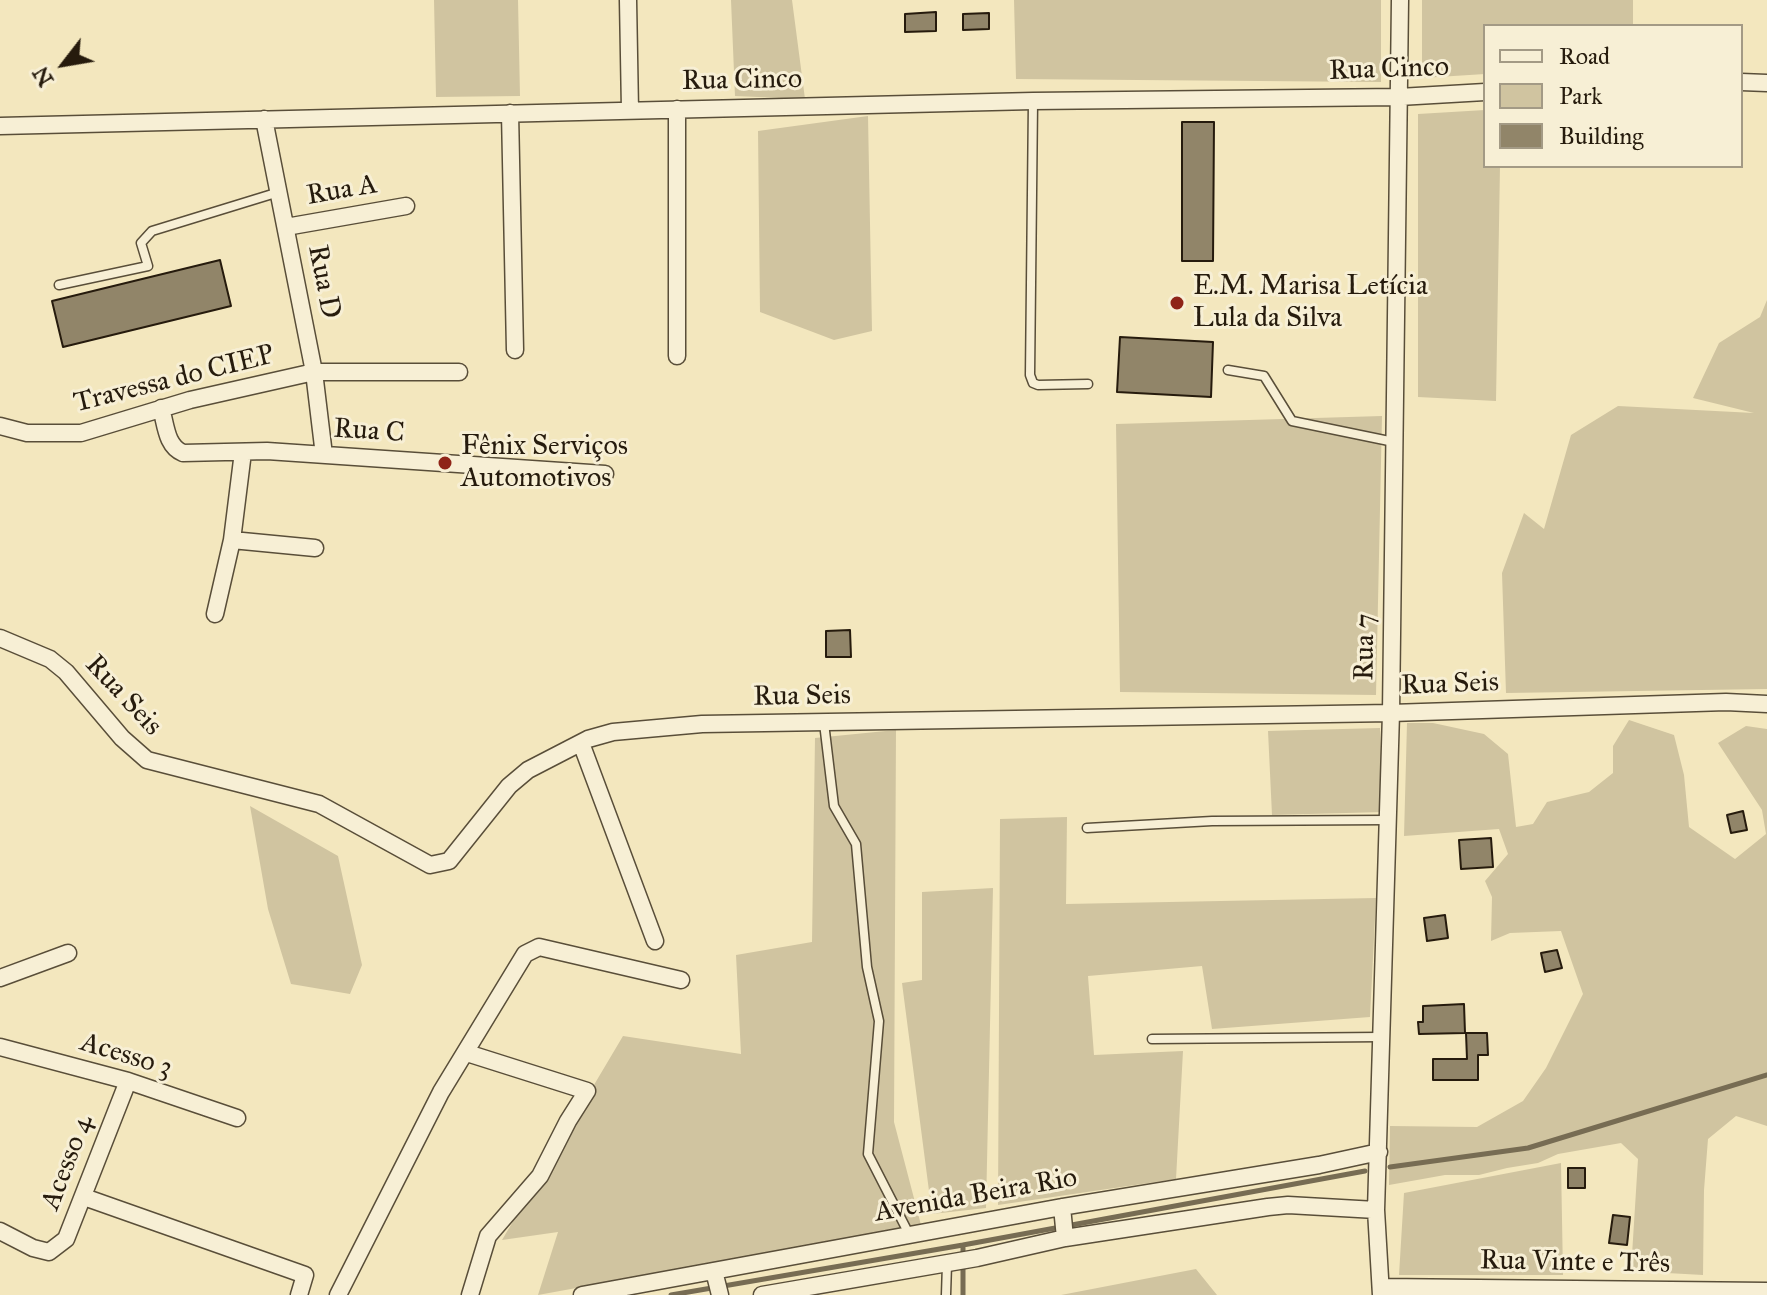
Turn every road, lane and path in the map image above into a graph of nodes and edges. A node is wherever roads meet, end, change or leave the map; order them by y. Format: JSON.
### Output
{"nodes":[{"id":1,"x":628,"y":0,"type":"edge"},
{"id":2,"x":1400,"y":0,"type":"edge"},
{"id":3,"x":1743,"y":82,"type":"edge"},
{"id":4,"x":1767,"y":83,"type":"edge"},
{"id":5,"x":1483,"y":92,"type":"edge"},
{"id":6,"x":1399,"y":97,"type":"junction"},
{"id":7,"x":1033,"y":101,"type":"junction"},
{"id":8,"x":677,"y":109,"type":"junction"},
{"id":9,"x":630,"y":110,"type":"junction"},
{"id":10,"x":510,"y":113,"type":"junction"},
{"id":11,"x":264,"y":119,"type":"junction"},
{"id":12,"x":0,"y":126,"type":"edge"},
{"id":13,"x":279,"y":192,"type":"junction"},
{"id":14,"x":406,"y":206,"type":"dead end"},
{"id":15,"x":286,"y":227,"type":"junction"},
{"id":16,"x":59,"y":285,"type":"dead end"},
{"id":17,"x":515,"y":350,"type":"dead end"},
{"id":18,"x":677,"y":356,"type":"dead end"},
{"id":19,"x":1228,"y":370,"type":"dead end"},
{"id":20,"x":314,"y":372,"type":"junction"},
{"id":21,"x":459,"y":372,"type":"dead end"},
{"id":22,"x":1088,"y":384,"type":"dead end"},
{"id":23,"x":161,"y":408,"type":"junction"},
{"id":24,"x":0,"y":426,"type":"edge"},
{"id":25,"x":1394,"y":442,"type":"junction"},
{"id":26,"x":243,"y":452,"type":"junction"},
{"id":27,"x":324,"y":455,"type":"junction"},
{"id":28,"x":605,"y":474,"type":"dead end"},
{"id":29,"x":232,"y":540,"type":"junction"},
{"id":30,"x":315,"y":548,"type":"dead end"},
{"id":31,"x":215,"y":614,"type":"dead end"},
{"id":32,"x":0,"y":638,"type":"edge"},
{"id":33,"x":1767,"y":704,"type":"edge"},
{"id":34,"x":1391,"y":713,"type":"junction"},
{"id":35,"x":824,"y":723,"type":"junction"},
{"id":36,"x":581,"y":743,"type":"junction"},
{"id":37,"x":1388,"y":820,"type":"junction"},
{"id":38,"x":1087,"y":828,"type":"dead end"},
{"id":39,"x":655,"y":941,"type":"dead end"},
{"id":40,"x":68,"y":953,"type":"dead end"},
{"id":41,"x":0,"y":978,"type":"edge"},
{"id":42,"x":681,"y":980,"type":"dead end"},
{"id":43,"x":1382,"y":1037,"type":"junction"},
{"id":44,"x":1152,"y":1039,"type":"dead end"},
{"id":45,"x":0,"y":1047,"type":"edge"},
{"id":46,"x":467,"y":1053,"type":"junction"},
{"id":47,"x":128,"y":1081,"type":"junction"},
{"id":48,"x":237,"y":1118,"type":"dead end"},
{"id":49,"x":1379,"y":1152,"type":"junction"},
{"id":50,"x":84,"y":1197,"type":"junction"},
{"id":51,"x":1376,"y":1210,"type":"junction"},
{"id":52,"x":1064,"y":1224,"type":"junction"},
{"id":53,"x":0,"y":1231,"type":"edge"},
{"id":54,"x":909,"y":1235,"type":"junction"},
{"id":55,"x":958,"y":1261,"type":"junction"},
{"id":56,"x":718,"y":1285,"type":"edge"},
{"id":57,"x":1382,"y":1291,"type":"edge"},
{"id":58,"x":1767,"y":1291,"type":"edge"},
{"id":59,"x":299,"y":1295,"type":"edge"},
{"id":60,"x":338,"y":1295,"type":"edge"},
{"id":61,"x":470,"y":1295,"type":"edge"},
{"id":62,"x":582,"y":1295,"type":"edge"},
{"id":63,"x":762,"y":1295,"type":"edge"},
{"id":64,"x":946,"y":1295,"type":"edge"}],
"edges":[{"from":1,"to":9,"type":"street"},
{"from":2,"to":6,"type":"street","name":"Rua 7"},
{"from":3,"to":4,"type":"street"},
{"from":5,"to":6,"type":"street","name":"Rua Cinco"},
{"from":6,"to":7,"type":"street","name":"Rua Cinco"},
{"from":6,"to":25,"type":"street","name":"Rua 7"},
{"from":7,"to":8,"type":"street","name":"Rua Cinco"},
{"from":7,"to":22,"type":"lane"},
{"from":8,"to":9,"type":"street","name":"Rua Cinco"},
{"from":8,"to":18,"type":"street"},
{"from":9,"to":10,"type":"street","name":"Rua Cinco"},
{"from":10,"to":11,"type":"street","name":"Rua Cinco"},
{"from":10,"to":17,"type":"street"},
{"from":11,"to":12,"type":"street","name":"Rua Cinco"},
{"from":11,"to":13,"type":"street","name":"Rua D"},
{"from":13,"to":15,"type":"street","name":"Rua D"},
{"from":13,"to":16,"type":"lane"},
{"from":14,"to":15,"type":"street","name":"Rua A"},
{"from":15,"to":20,"type":"street","name":"Rua D"},
{"from":19,"to":25,"type":"lane"},
{"from":20,"to":21,"type":"street","name":"Travessa do CIEP"},
{"from":20,"to":23,"type":"street","name":"Travessa do CIEP"},
{"from":20,"to":27,"type":"street","name":"Rua D"},
{"from":23,"to":24,"type":"street","name":"Travessa do CIEP"},
{"from":23,"to":26,"type":"street","name":"Rua C"},
{"from":25,"to":34,"type":"street","name":"Rua 7"},
{"from":26,"to":27,"type":"street","name":"Rua C"},
{"from":26,"to":29,"type":"street"},
{"from":27,"to":28,"type":"street","name":"Rua C"},
{"from":29,"to":30,"type":"street"},
{"from":29,"to":31,"type":"street"},
{"from":32,"to":36,"type":"street","name":"Rua Seis"},
{"from":33,"to":34,"type":"street","name":"Rua Seis"},
{"from":34,"to":35,"type":"street","name":"Rua Seis"},
{"from":34,"to":37,"type":"street","name":"Rua 7"},
{"from":35,"to":36,"type":"street","name":"Rua Seis"},
{"from":35,"to":54,"type":"lane"},
{"from":36,"to":39,"type":"street"},
{"from":37,"to":38,"type":"lane"},
{"from":37,"to":43,"type":"street","name":"Rua 7"},
{"from":40,"to":41,"type":"street"},
{"from":42,"to":46,"type":"street"},
{"from":43,"to":44,"type":"lane"},
{"from":43,"to":49,"type":"street","name":"Rua 7"},
{"from":45,"to":47,"type":"street","name":"Acesso 3"},
{"from":46,"to":60,"type":"street"},
{"from":46,"to":61,"type":"street"},
{"from":47,"to":48,"type":"street","name":"Acesso 3"},
{"from":47,"to":50,"type":"street","name":"Acesso 4"},
{"from":49,"to":51,"type":"street","name":"Rua 7"},
{"from":49,"to":52,"type":"street","name":"Avenida Beira Rio"},
{"from":50,"to":53,"type":"street","name":"Acesso 4"},
{"from":50,"to":59,"type":"street"},
{"from":51,"to":52,"type":"street","name":"Avenida Beira Rio"},
{"from":51,"to":57,"type":"street","name":"Rua 7"},
{"from":52,"to":54,"type":"street","name":"Avenida Beira Rio"},
{"from":52,"to":55,"type":"street","name":"Avenida Beira Rio"},
{"from":54,"to":56,"type":"street","name":"Avenida Beira Rio"},
{"from":55,"to":63,"type":"street","name":"Avenida Beira Rio"},
{"from":55,"to":64,"type":"lane"},
{"from":56,"to":62,"type":"street","name":"Avenida Beira Rio"},
{"from":57,"to":58,"type":"street","name":"Rua Vinte e Três"}]}
